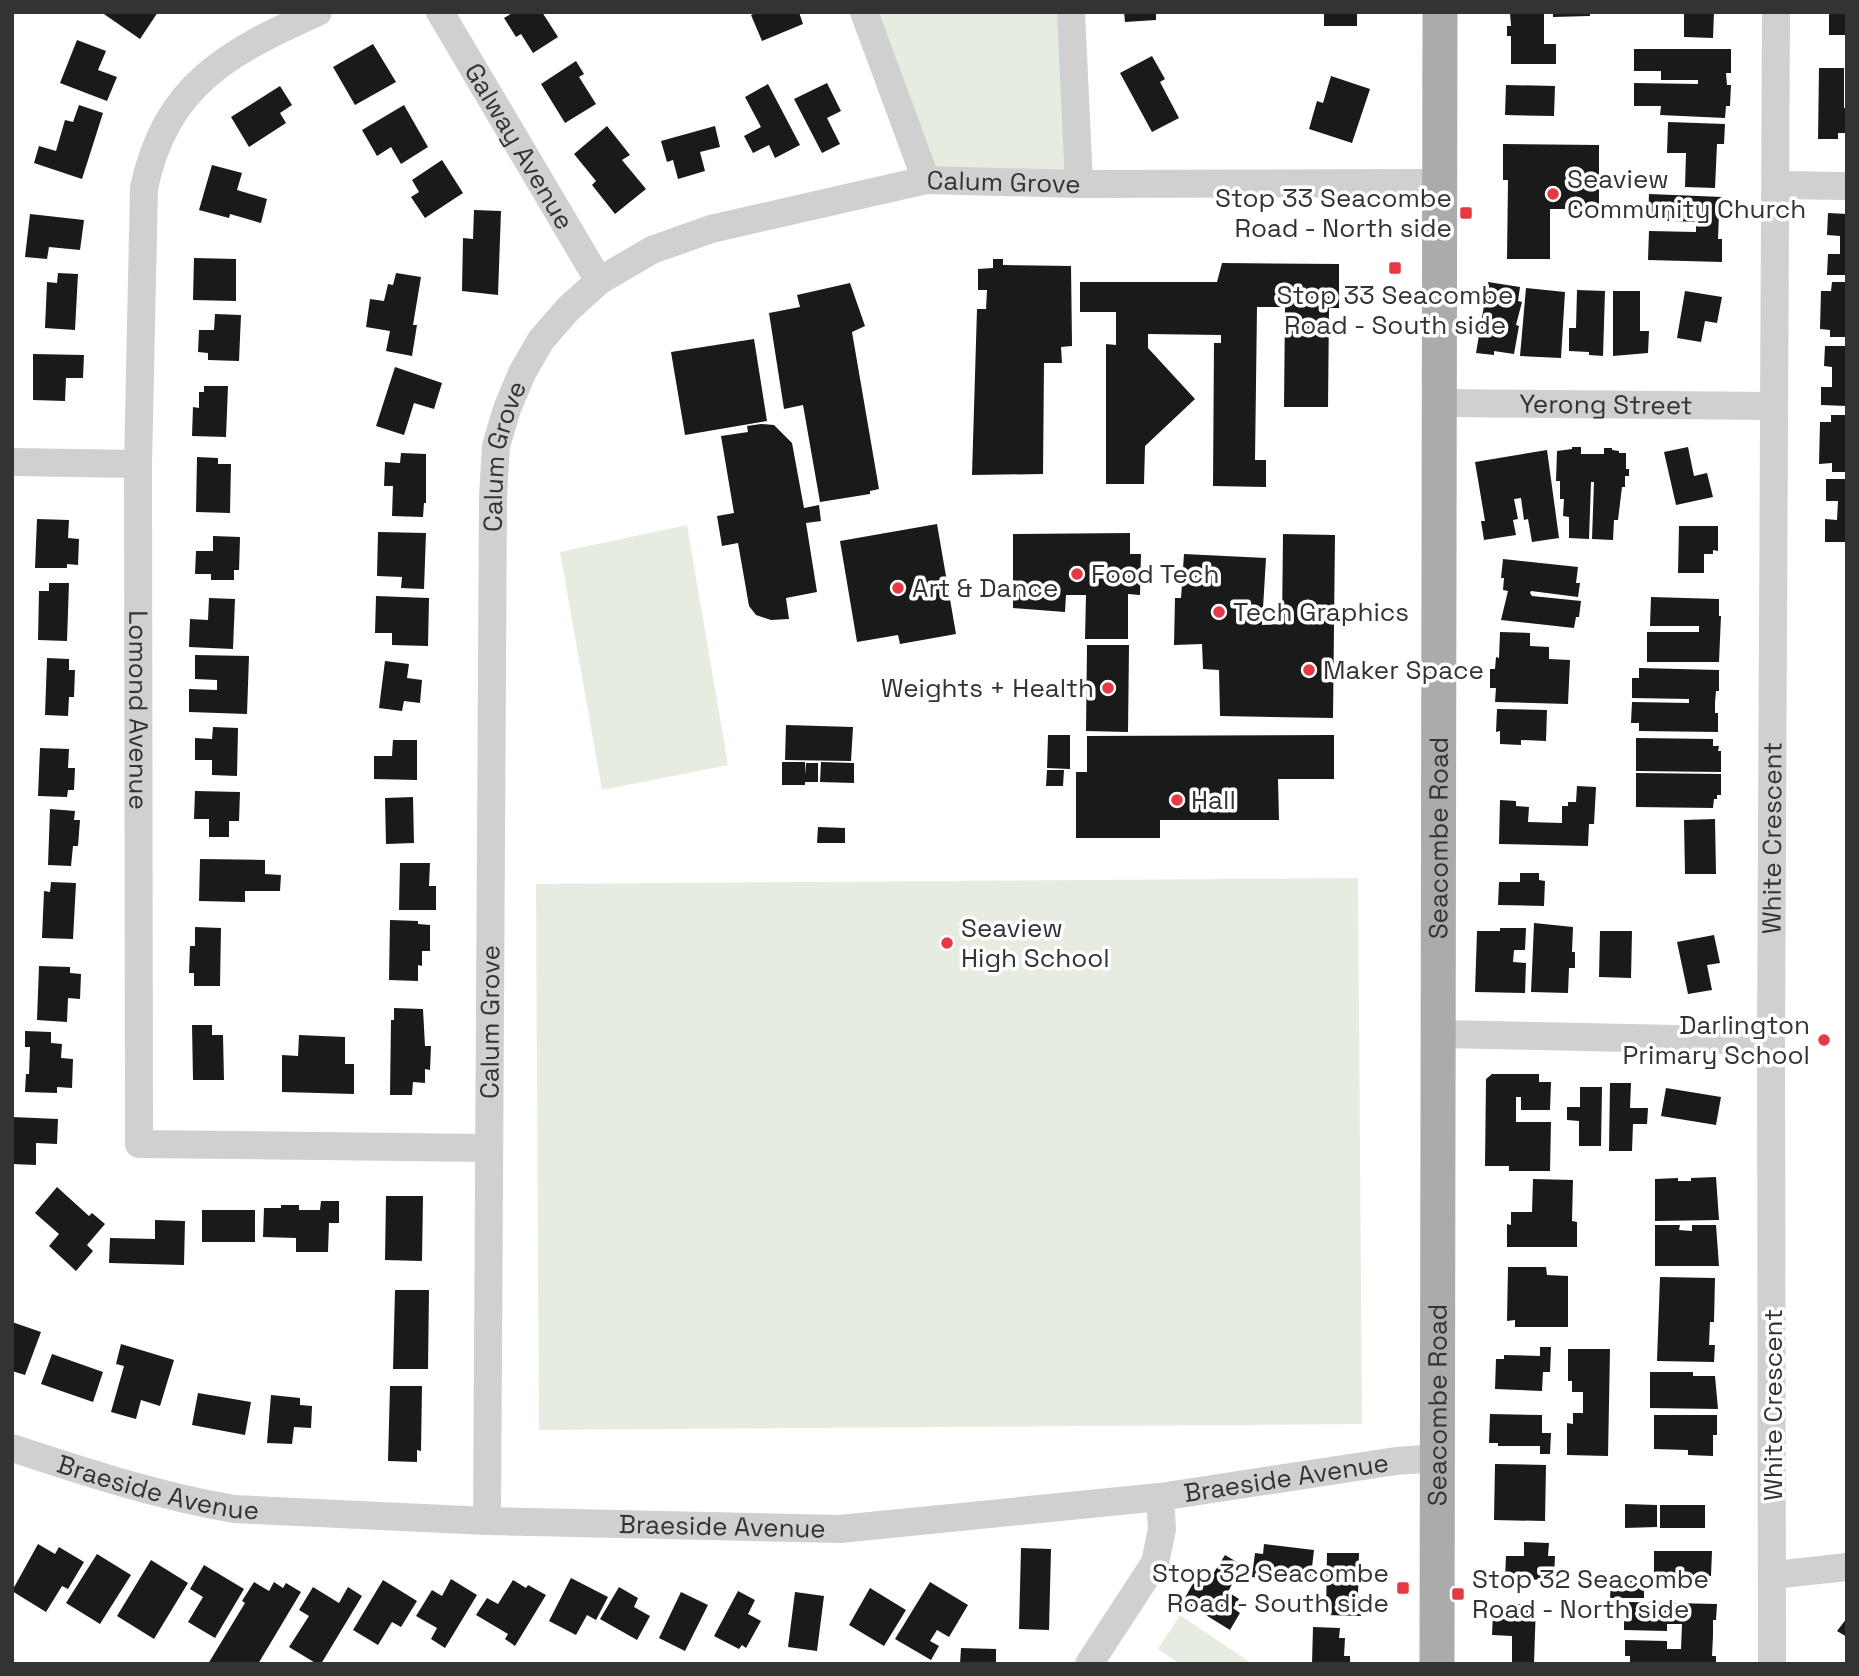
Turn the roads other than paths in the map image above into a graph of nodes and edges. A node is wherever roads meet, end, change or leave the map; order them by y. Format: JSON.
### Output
{"nodes":[{"id":1,"x":318,"y":12,"type":"edge"},
{"id":2,"x":440,"y":12,"type":"edge"},
{"id":3,"x":863,"y":12,"type":"edge"},
{"id":4,"x":1071,"y":12,"type":"edge"},
{"id":5,"x":1440,"y":12,"type":"edge"},
{"id":6,"x":1776,"y":12,"type":"edge"},
{"id":7,"x":926,"y":180,"type":"junction"},
{"id":8,"x":1440,"y":183,"type":"junction"},
{"id":9,"x":1079,"y":184,"type":"junction"},
{"id":10,"x":1776,"y":185,"type":"junction"},
{"id":11,"x":1847,"y":186,"type":"edge"},
{"id":12,"x":599,"y":281,"type":"junction"},
{"id":13,"x":1440,"y":403,"type":"junction"},
{"id":14,"x":1774,"y":406,"type":"junction"},
{"id":15,"x":12,"y":463,"type":"edge"},
{"id":16,"x":138,"y":464,"type":"junction"},
{"id":17,"x":1440,"y":1034,"type":"junction"},
{"id":18,"x":1771,"y":1041,"type":"junction"},
{"id":19,"x":489,"y":1147,"type":"junction"},
{"id":20,"x":12,"y":1448,"type":"edge"},
{"id":21,"x":1438,"y":1458,"type":"junction"},
{"id":22,"x":1160,"y":1497,"type":"junction"},
{"id":23,"x":487,"y":1521,"type":"junction"},
{"id":24,"x":1847,"y":1567,"type":"edge"},
{"id":25,"x":1773,"y":1575,"type":"junction"},
{"id":26,"x":1088,"y":1664,"type":"edge"},
{"id":27,"x":1437,"y":1664,"type":"edge"},
{"id":28,"x":1772,"y":1664,"type":"edge"}],
"edges":[{"from":1,"to":16,"type":"street","name":"Lomond Avenue"},
{"from":2,"to":12,"type":"street","name":"Galway Avenue"},
{"from":3,"to":7,"type":"street"},
{"from":4,"to":9,"type":"street"},
{"from":5,"to":8,"type":"main road","name":"Seacombe Road"},
{"from":6,"to":10,"type":"street","name":"White Crescent"},
{"from":7,"to":9,"type":"street","name":"Calum Grove"},
{"from":7,"to":12,"type":"street","name":"Calum Grove"},
{"from":8,"to":9,"type":"street","name":"Calum Grove"},
{"from":8,"to":13,"type":"main road","name":"Seacombe Road"},
{"from":10,"to":11,"type":"street"},
{"from":10,"to":14,"type":"street","name":"White Crescent"},
{"from":12,"to":19,"type":"street","name":"Calum Grove"},
{"from":13,"to":14,"type":"street","name":"Yerong Street"},
{"from":13,"to":17,"type":"main road","name":"Seacombe Road"},
{"from":14,"to":18,"type":"street","name":"White Crescent"},
{"from":15,"to":16,"type":"street"},
{"from":16,"to":19,"type":"street","name":"Lomond Avenue"},
{"from":17,"to":18,"type":"street"},
{"from":17,"to":21,"type":"main road","name":"Seacombe Road"},
{"from":18,"to":25,"type":"street","name":"White Crescent"},
{"from":19,"to":23,"type":"street","name":"Calum Grove"},
{"from":20,"to":23,"type":"street","name":"Braeside Avenue"},
{"from":21,"to":22,"type":"street","name":"Braeside Avenue"},
{"from":21,"to":27,"type":"main road","name":"Seacombe Road"},
{"from":22,"to":23,"type":"street","name":"Braeside Avenue"},
{"from":22,"to":26,"type":"street"},
{"from":24,"to":25,"type":"street"},
{"from":25,"to":28,"type":"street","name":"White Crescent"}]}
